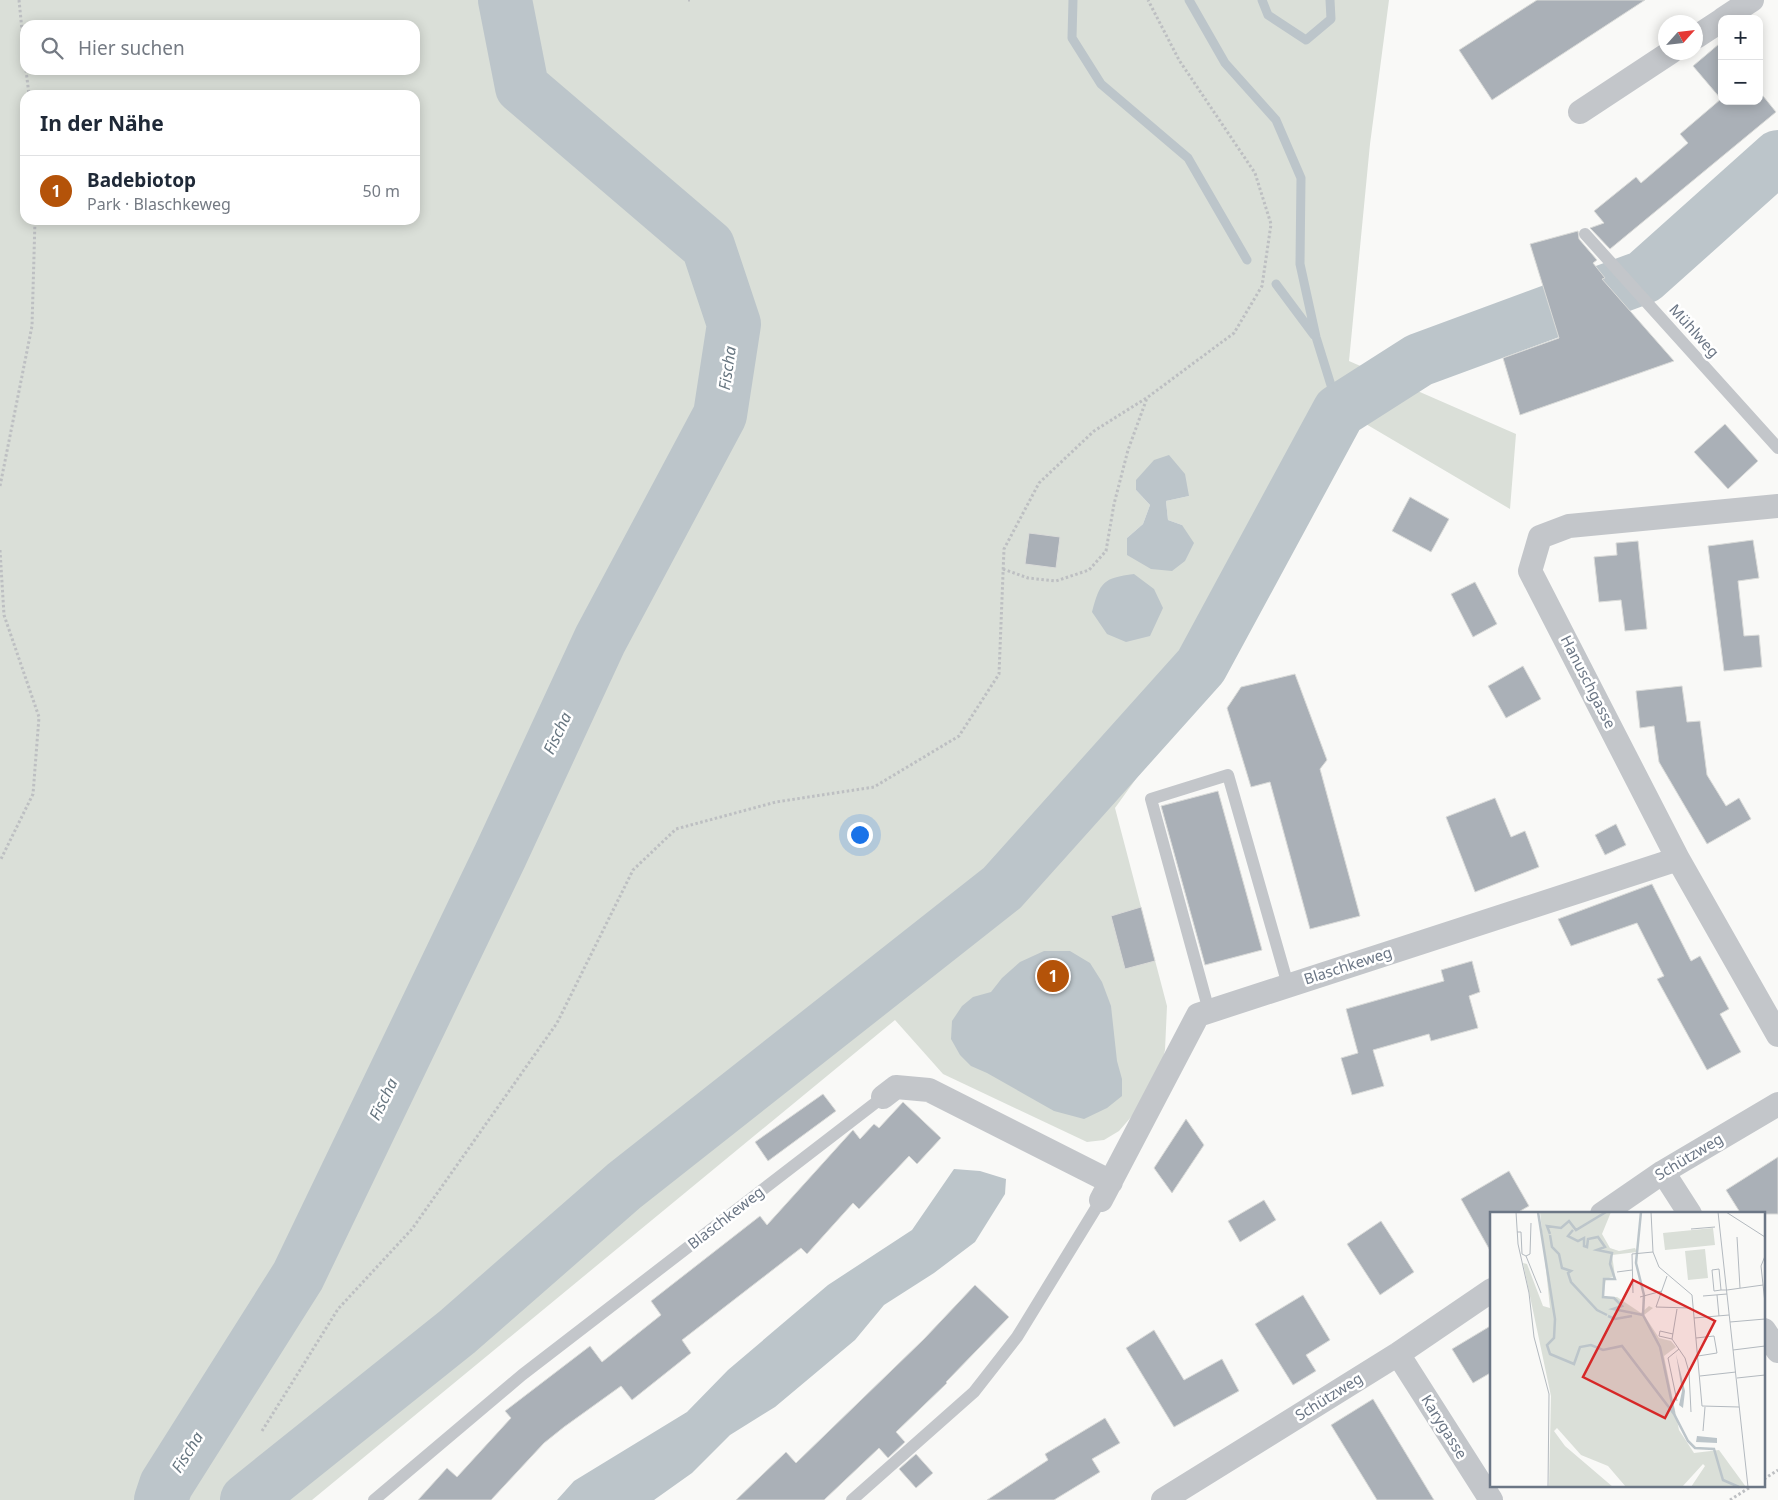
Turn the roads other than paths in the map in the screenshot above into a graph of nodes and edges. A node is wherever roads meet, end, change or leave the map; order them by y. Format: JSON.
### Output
{"nodes":[{"id":1,"x":1752,"y":0,"type":"edge"},
{"id":2,"x":1728,"y":15,"type":"edge"},
{"id":3,"x":1718,"y":22,"type":"edge"},
{"id":4,"x":1703,"y":32,"type":"edge"},
{"id":5,"x":1659,"y":60,"type":"edge"},
{"id":6,"x":1580,"y":112,"type":"dead end"},
{"id":7,"x":1585,"y":234,"type":"dead end"},
{"id":8,"x":1778,"y":448,"type":"edge"},
{"id":9,"x":1778,"y":506,"type":"edge"},
{"id":10,"x":1678,"y":859,"type":"junction"},
{"id":11,"x":1288,"y":986,"type":"junction"},
{"id":12,"x":1209,"y":1011,"type":"junction"},
{"id":13,"x":1778,"y":1035,"type":"edge"},
{"id":14,"x":883,"y":1097,"type":"joint"},
{"id":15,"x":1778,"y":1104,"type":"edge"},
{"id":16,"x":1663,"y":1172,"type":"junction"},
{"id":17,"x":1106,"y":1191,"type":"junction"},
{"id":18,"x":1605,"y":1212,"type":"edge"},
{"id":19,"x":1689,"y":1212,"type":"edge"},
{"id":20,"x":1490,"y":1291,"type":"edge"},
{"id":21,"x":1766,"y":1333,"type":"edge"},
{"id":22,"x":1778,"y":1351,"type":"edge"},
{"id":23,"x":1398,"y":1354,"type":"junction"},
{"id":24,"x":374,"y":1500,"type":"edge"},
{"id":25,"x":852,"y":1500,"type":"edge"},
{"id":26,"x":1163,"y":1500,"type":"edge"},
{"id":27,"x":1490,"y":1500,"type":"edge"}],
"edges":[{"from":1,"to":2,"type":"street"},
{"from":3,"to":4,"type":"street"},
{"from":5,"to":6,"type":"street"},
{"from":7,"to":8,"type":"lane","name":"Mühlweg"},
{"from":9,"to":10,"type":"street","name":"Hanuschgasse"},
{"from":10,"to":11,"type":"street","name":"Blaschkeweg"},
{"from":10,"to":13,"type":"street","name":"Hanuschgasse"},
{"from":11,"to":12,"type":"street","name":"Blaschkeweg"},
{"from":11,"to":12,"type":"lane"},
{"from":12,"to":17,"type":"street","name":"Blaschkeweg"},
{"from":14,"to":17,"type":"street","name":"Blaschkeweg"},
{"from":14,"to":24,"type":"lane","name":"Blaschkeweg"},
{"from":15,"to":16,"type":"street","name":"Schützweg"},
{"from":16,"to":18,"type":"street","name":"Schützweg"},
{"from":16,"to":19,"type":"street"},
{"from":17,"to":25,"type":"lane","name":"Blaschkeweg"},
{"from":20,"to":23,"type":"street","name":"Schützweg"},
{"from":21,"to":22,"type":"street"},
{"from":23,"to":26,"type":"street","name":"Schützweg"},
{"from":23,"to":27,"type":"street","name":"Karygasse"}]}
